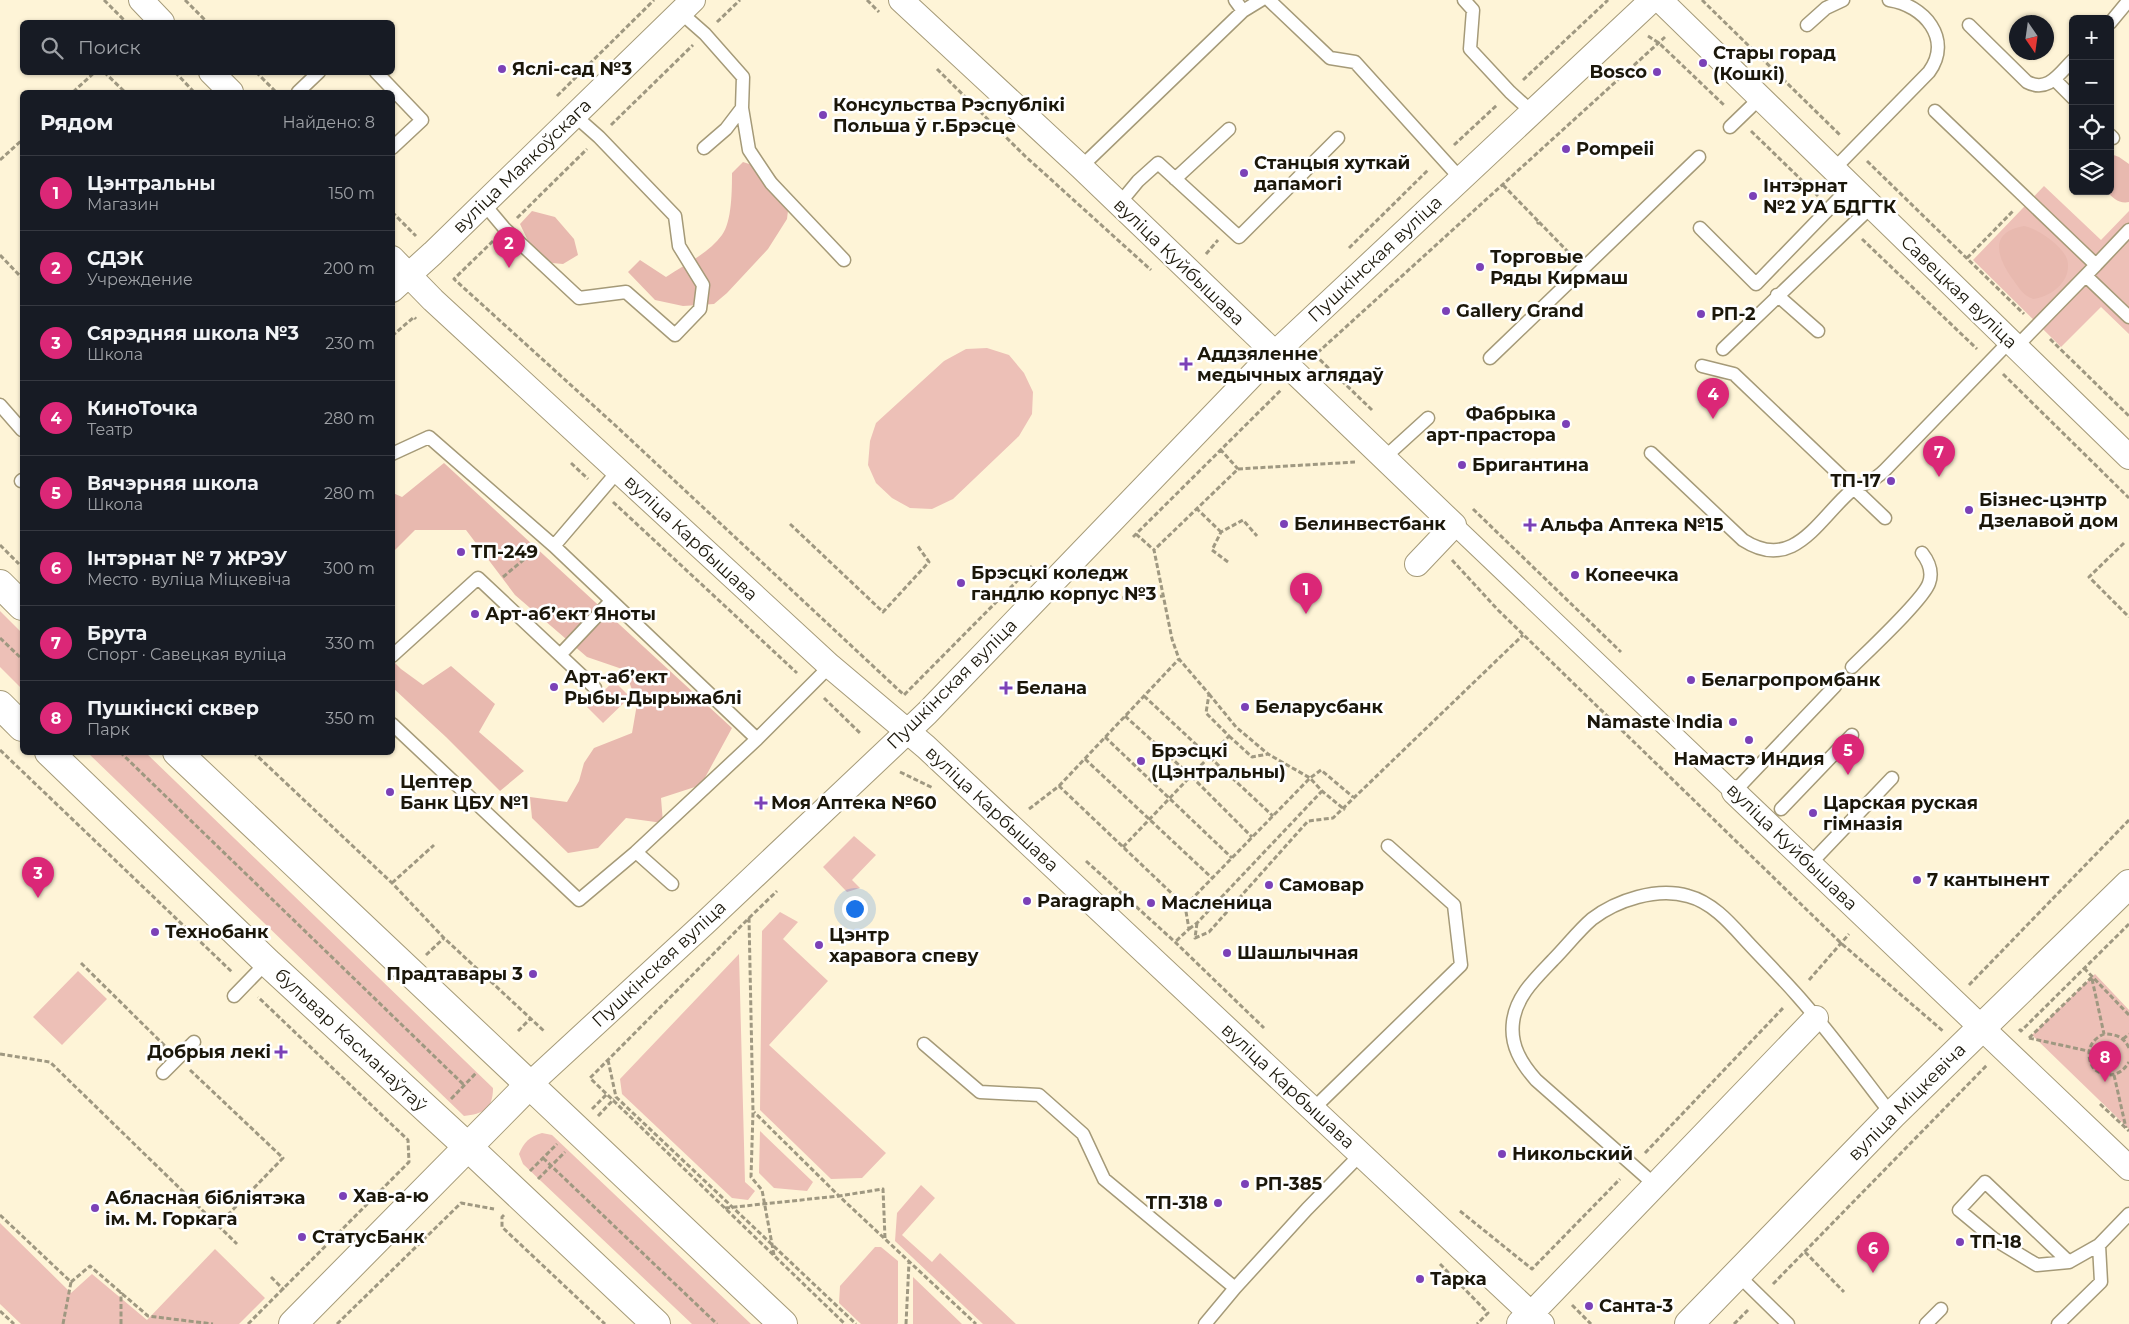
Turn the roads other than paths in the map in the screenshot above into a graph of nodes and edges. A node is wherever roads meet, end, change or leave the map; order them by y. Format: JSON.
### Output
{"nodes":[{"id":1,"x":140,"y":0,"type":"edge"},
{"id":2,"x":901,"y":0,"type":"edge"},
{"id":3,"x":1235,"y":0,"type":"edge"},
{"id":4,"x":1261,"y":0,"type":"edge"},
{"id":5,"x":1269,"y":0,"type":"edge"},
{"id":6,"x":1464,"y":0,"type":"edge"},
{"id":7,"x":1652,"y":0,"type":"edge"},
{"id":8,"x":1660,"y":0,"type":"edge"},
{"id":9,"x":1843,"y":0,"type":"edge"},
{"id":10,"x":1889,"y":0,"type":"edge"},
{"id":11,"x":2129,"y":0,"type":"edge"},
{"id":12,"x":687,"y":6,"type":"edge"},
{"id":13,"x":1243,"y":10,"type":"junction"},
{"id":14,"x":2114,"y":18,"type":"edge"},
{"id":15,"x":160,"y":20,"type":"edge"},
{"id":16,"x":1808,"y":25,"type":"dead end"},
{"id":17,"x":1969,"y":25,"type":"dead end"},
{"id":18,"x":2069,"y":64,"type":"edge"},
{"id":19,"x":214,"y":75,"type":"edge"},
{"id":20,"x":316,"y":75,"type":"edge"},
{"id":21,"x":379,"y":75,"type":"edge"},
{"id":22,"x":2054,"y":80,"type":"junction"},
{"id":23,"x":229,"y":90,"type":"edge"},
{"id":24,"x":300,"y":90,"type":"edge"},
{"id":25,"x":393,"y":90,"type":"edge"},
{"id":26,"x":395,"y":92,"type":"edge"},
{"id":27,"x":2069,"y":94,"type":"edge"},
{"id":28,"x":1760,"y":98,"type":"junction"},
{"id":29,"x":742,"y":108,"type":"junction"},
{"id":30,"x":1935,"y":111,"type":"dead end"},
{"id":31,"x":1532,"y":112,"type":"junction"},
{"id":32,"x":574,"y":116,"type":"junction"},
{"id":33,"x":1734,"y":123,"type":"road end"},
{"id":34,"x":1230,"y":129,"type":"dead end"},
{"id":35,"x":1338,"y":138,"type":"dead end"},
{"id":36,"x":395,"y":145,"type":"edge"},
{"id":37,"x":704,"y":148,"type":"dead end"},
{"id":38,"x":1699,"y":157,"type":"dead end"},
{"id":39,"x":1082,"y":167,"type":"junction"},
{"id":40,"x":1833,"y":170,"type":"junction"},
{"id":41,"x":1460,"y":178,"type":"junction"},
{"id":42,"x":1175,"y":179,"type":"junction"},
{"id":43,"x":1850,"y":187,"type":"junction"},
{"id":44,"x":484,"y":204,"type":"junction"},
{"id":45,"x":1119,"y":204,"type":"junction"},
{"id":46,"x":1871,"y":206,"type":"junction"},
{"id":47,"x":1700,"y":228,"type":"dead end"},
{"id":48,"x":2129,"y":230,"type":"edge"},
{"id":49,"x":844,"y":260,"type":"dead end"},
{"id":50,"x":2096,"y":265,"type":"junction"},
{"id":51,"x":398,"y":274,"type":"edge"},
{"id":52,"x":2086,"y":276,"type":"junction"},
{"id":53,"x":1777,"y":295,"type":"junction"},
{"id":54,"x":2129,"y":317,"type":"edge"},
{"id":55,"x":1818,"y":331,"type":"dead end"},
{"id":56,"x":2013,"y":344,"type":"junction"},
{"id":57,"x":1723,"y":349,"type":"dead end"},
{"id":58,"x":1275,"y":353,"type":"junction"},
{"id":59,"x":1490,"y":358,"type":"dead end"},
{"id":60,"x":1702,"y":366,"type":"dead end"},
{"id":61,"x":0,"y":405,"type":"edge"},
{"id":62,"x":1428,"y":418,"type":"dead end"},
{"id":63,"x":20,"y":428,"type":"edge"},
{"id":64,"x":395,"y":453,"type":"edge"},
{"id":65,"x":1651,"y":453,"type":"dead end"},
{"id":66,"x":2129,"y":457,"type":"edge"},
{"id":67,"x":1384,"y":458,"type":"junction"},
{"id":68,"x":618,"y":471,"type":"junction"},
{"id":69,"x":1854,"y":488,"type":"junction"},
{"id":70,"x":1885,"y":518,"type":"dead end"},
{"id":71,"x":1454,"y":525,"type":"junction"},
{"id":72,"x":550,"y":543,"type":"junction"},
{"id":73,"x":1922,"y":554,"type":"dead end"},
{"id":74,"x":1417,"y":564,"type":"dead end"},
{"id":75,"x":0,"y":584,"type":"edge"},
{"id":76,"x":611,"y":601,"type":"junction"},
{"id":77,"x":20,"y":604,"type":"edge"},
{"id":78,"x":395,"y":653,"type":"edge"},
{"id":79,"x":560,"y":656,"type":"junction"},
{"id":80,"x":830,"y":666,"type":"junction"},
{"id":81,"x":1852,"y":667,"type":"dead end"},
{"id":82,"x":1835,"y":686,"type":"dead end"},
{"id":83,"x":595,"y":688,"type":"dead end"},
{"id":84,"x":0,"y":705,"type":"edge"},
{"id":85,"x":20,"y":724,"type":"edge"},
{"id":86,"x":395,"y":727,"type":"edge"},
{"id":87,"x":906,"y":732,"type":"junction"},
{"id":88,"x":1852,"y":735,"type":"dead end"},
{"id":89,"x":757,"y":739,"type":"junction"},
{"id":90,"x":52,"y":755,"type":"edge"},
{"id":91,"x":181,"y":755,"type":"edge"},
{"id":92,"x":1892,"y":778,"type":"dead end"},
{"id":93,"x":1734,"y":792,"type":"junction"},
{"id":94,"x":1782,"y":809,"type":"dead end"},
{"id":95,"x":1388,"y":846,"type":"dead end"},
{"id":96,"x":636,"y":852,"type":"junction"},
{"id":97,"x":1810,"y":864,"type":"junction"},
{"id":98,"x":672,"y":884,"type":"dead end"},
{"id":99,"x":2129,"y":884,"type":"edge"},
{"id":100,"x":267,"y":962,"type":"junction"},
{"id":101,"x":234,"y":996,"type":"dead end"},
{"id":102,"x":1816,"y":1018,"type":"junction"},
{"id":103,"x":1981,"y":1029,"type":"junction"},
{"id":104,"x":194,"y":1042,"type":"dead end"},
{"id":105,"x":924,"y":1044,"type":"dead end"},
{"id":106,"x":163,"y":1073,"type":"dead end"},
{"id":107,"x":529,"y":1085,"type":"junction"},
{"id":108,"x":1313,"y":1109,"type":"junction"},
{"id":109,"x":1892,"y":1116,"type":"junction"},
{"id":110,"x":468,"y":1146,"type":"junction"},
{"id":111,"x":1361,"y":1154,"type":"junction"},
{"id":112,"x":2129,"y":1168,"type":"edge"},
{"id":113,"x":1654,"y":1184,"type":"junction"},
{"id":114,"x":2129,"y":1214,"type":"edge"},
{"id":115,"x":2099,"y":1245,"type":"junction"},
{"id":116,"x":2069,"y":1262,"type":"junction"},
{"id":117,"x":1738,"y":1275,"type":"junction"},
{"id":118,"x":1236,"y":1288,"type":"junction"},
{"id":119,"x":1941,"y":1309,"type":"dead end"},
{"id":120,"x":1532,"y":1320,"type":"edge"},
{"id":121,"x":293,"y":1324,"type":"edge"},
{"id":122,"x":656,"y":1324,"type":"edge"},
{"id":123,"x":783,"y":1324,"type":"edge"},
{"id":124,"x":1206,"y":1324,"type":"edge"},
{"id":125,"x":1689,"y":1324,"type":"edge"},
{"id":126,"x":1788,"y":1324,"type":"edge"},
{"id":127,"x":1926,"y":1324,"type":"edge"},
{"id":128,"x":2058,"y":1324,"type":"edge"}],
"edges":[{"from":1,"to":15,"type":"street"},
{"from":2,"to":39,"type":"street","name":"вуліца Куйбышава"},
{"from":3,"to":13,"type":"lane"},
{"from":4,"to":13,"type":"lane"},
{"from":5,"to":41,"type":"lane"},
{"from":6,"to":31,"type":"lane"},
{"from":7,"to":31,"type":"street","name":"Пушкінская вуліца"},
{"from":8,"to":28,"type":"street","name":"Савецкая вуліца"},
{"from":9,"to":16,"type":"lane"},
{"from":10,"to":40,"type":"lane"},
{"from":11,"to":14,"type":"lane"},
{"from":12,"to":29,"type":"lane"},
{"from":12,"to":32,"type":"street","name":"вуліца Маякоўскага"},
{"from":13,"to":39,"type":"lane"},
{"from":17,"to":22,"type":"lane"},
{"from":18,"to":22,"type":"lane"},
{"from":19,"to":23,"type":"street"},
{"from":20,"to":24,"type":"lane"},
{"from":21,"to":25,"type":"lane"},
{"from":22,"to":27,"type":"lane"},
{"from":26,"to":36,"type":"lane"},
{"from":28,"to":33,"type":"lane"},
{"from":28,"to":40,"type":"street","name":"Савецкая вуліца"},
{"from":29,"to":37,"type":"lane"},
{"from":29,"to":49,"type":"lane"},
{"from":30,"to":50,"type":"lane"},
{"from":31,"to":41,"type":"street","name":"Пушкінская вуліца"},
{"from":32,"to":44,"type":"street","name":"вуліца Маякоўскага"},
{"from":32,"to":44,"type":"lane"},
{"from":34,"to":42,"type":"lane"},
{"from":35,"to":42,"type":"lane"},
{"from":38,"to":59,"type":"lane"},
{"from":39,"to":45,"type":"street","name":"вуліца Куйбышава"},
{"from":40,"to":43,"type":"street","name":"Савецкая вуліца"},
{"from":41,"to":58,"type":"street","name":"Пушкінская вуліца"},
{"from":42,"to":45,"type":"lane"},
{"from":43,"to":46,"type":"street","name":"Савецкая вуліца"},
{"from":43,"to":47,"type":"lane"},
{"from":44,"to":51,"type":"street","name":"вуліца Маякоўскага"},
{"from":45,"to":58,"type":"street","name":"вуліца Куйбышава"},
{"from":46,"to":53,"type":"lane"},
{"from":46,"to":56,"type":"street","name":"Савецкая вуліца"},
{"from":48,"to":50,"type":"lane"},
{"from":50,"to":52,"type":"lane"},
{"from":51,"to":68,"type":"street","name":"вуліца Карбышава"},
{"from":52,"to":54,"type":"lane"},
{"from":52,"to":56,"type":"lane"},
{"from":53,"to":55,"type":"lane"},
{"from":53,"to":57,"type":"lane"},
{"from":56,"to":66,"type":"street","name":"Савецкая вуліца"},
{"from":56,"to":69,"type":"lane"},
{"from":58,"to":67,"type":"street","name":"вуліца Куйбышава"},
{"from":58,"to":87,"type":"street","name":"Пушкінская вуліца"},
{"from":60,"to":69,"type":"lane"},
{"from":61,"to":63,"type":"lane"},
{"from":62,"to":67,"type":"lane"},
{"from":64,"to":72,"type":"lane"},
{"from":65,"to":69,"type":"lane"},
{"from":67,"to":71,"type":"street","name":"вуліца Куйбышава"},
{"from":68,"to":72,"type":"lane"},
{"from":68,"to":80,"type":"street","name":"вуліца Карбышава"},
{"from":69,"to":70,"type":"lane"},
{"from":71,"to":74,"type":"street"},
{"from":71,"to":93,"type":"street","name":"вуліца Куйбышава"},
{"from":72,"to":76,"type":"lane"},
{"from":73,"to":81,"type":"lane"},
{"from":75,"to":77,"type":"main road"},
{"from":76,"to":79,"type":"lane"},
{"from":76,"to":89,"type":"lane"},
{"from":78,"to":79,"type":"lane"},
{"from":79,"to":83,"type":"lane"},
{"from":80,"to":87,"type":"street","name":"вуліца Карбышава"},
{"from":80,"to":89,"type":"lane"},
{"from":82,"to":93,"type":"lane"},
{"from":84,"to":85,"type":"main road"},
{"from":86,"to":96,"type":"lane"},
{"from":87,"to":107,"type":"street","name":"Пушкінская вуліца"},
{"from":87,"to":108,"type":"street","name":"вуліца Карбышава"},
{"from":88,"to":94,"type":"lane"},
{"from":89,"to":96,"type":"lane"},
{"from":90,"to":100,"type":"main road","name":"бульвар Касманаўтаў"},
{"from":91,"to":107,"type":"main road"},
{"from":92,"to":97,"type":"lane"},
{"from":93,"to":97,"type":"street","name":"вуліца Куйбышава"},
{"from":95,"to":108,"type":"lane"},
{"from":96,"to":98,"type":"lane"},
{"from":97,"to":103,"type":"street","name":"вуліца Куйбышава"},
{"from":99,"to":103,"type":"main road","name":"вуліца Міцкевіча"},
{"from":100,"to":101,"type":"lane"},
{"from":100,"to":110,"type":"main road","name":"бульвар Касманаўтаў"},
{"from":102,"to":109,"type":"lane"},
{"from":102,"to":113,"type":"street"},
{"from":102,"to":113,"type":"lane"},
{"from":103,"to":109,"type":"main road","name":"вуліца Міцкевіча"},
{"from":103,"to":112,"type":"street","name":"вуліца Куйбышава"},
{"from":104,"to":106,"type":"lane"},
{"from":105,"to":118,"type":"lane"},
{"from":107,"to":110,"type":"main road","name":"Пушкінская вуліца"},
{"from":107,"to":123,"type":"main road"},
{"from":108,"to":111,"type":"street","name":"вуліца Карбышава"},
{"from":109,"to":117,"type":"main road","name":"вуліца Міцкевіча"},
{"from":110,"to":121,"type":"main road","name":"Пушкінская вуліца"},
{"from":110,"to":122,"type":"main road","name":"бульвар Касманаўтаў"},
{"from":111,"to":118,"type":"lane"},
{"from":111,"to":120,"type":"street","name":"вуліца Карбышава"},
{"from":113,"to":120,"type":"street"},
{"from":114,"to":115,"type":"lane"},
{"from":115,"to":116,"type":"lane"},
{"from":115,"to":128,"type":"lane"},
{"from":116,"to":116,"type":"lane"},
{"from":117,"to":125,"type":"main road","name":"вуліца Міцкевіча"},
{"from":117,"to":126,"type":"lane"},
{"from":118,"to":124,"type":"lane"},
{"from":119,"to":127,"type":"lane"}]}
